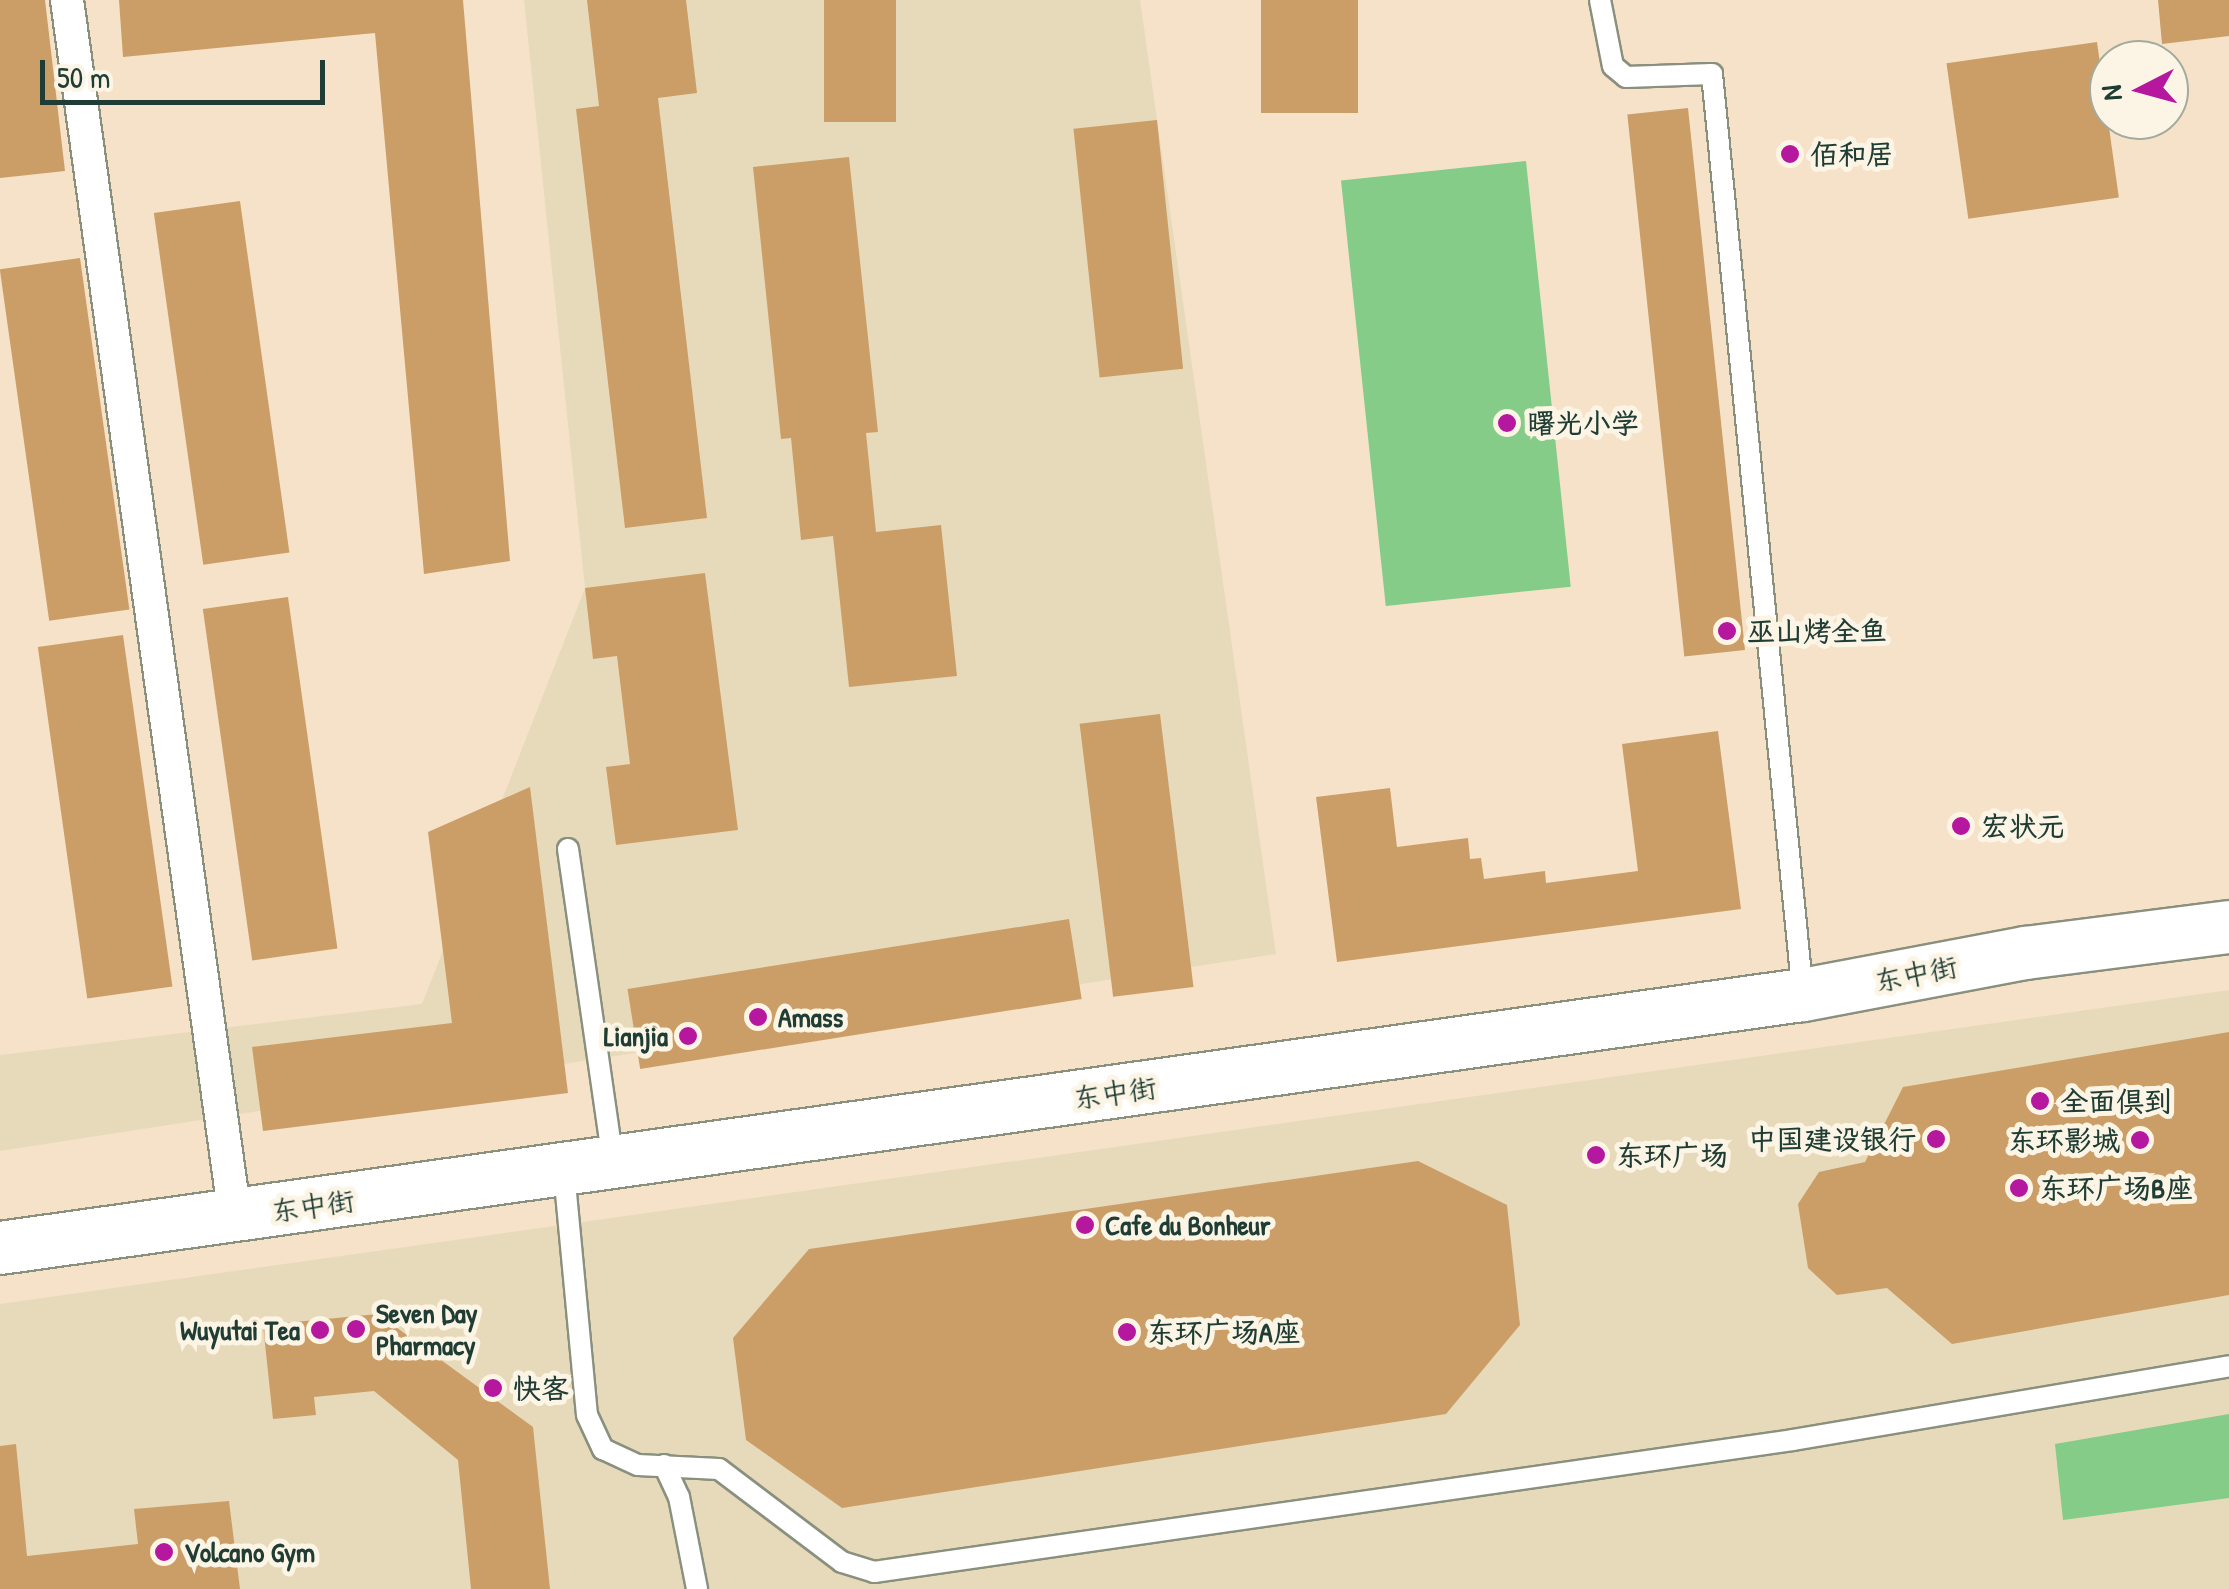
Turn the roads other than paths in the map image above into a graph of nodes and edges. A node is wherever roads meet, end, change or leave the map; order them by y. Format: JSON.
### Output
{"nodes":[{"id":1,"x":67,"y":0,"type":"edge"},
{"id":2,"x":1600,"y":0,"type":"edge"},
{"id":3,"x":568,"y":849,"type":"dead end"},
{"id":4,"x":2229,"y":927,"type":"edge"},
{"id":5,"x":1804,"y":995,"type":"junction"},
{"id":6,"x":589,"y":1169,"type":"junction"},
{"id":7,"x":235,"y":1216,"type":"junction"},
{"id":8,"x":0,"y":1248,"type":"edge"},
{"id":9,"x":2229,"y":1366,"type":"edge"},
{"id":10,"x":664,"y":1465,"type":"junction"},
{"id":11,"x":697,"y":1589,"type":"edge"}],
"edges":[{"from":1,"to":7,"type":"street"},
{"from":2,"to":5,"type":"lane"},
{"from":3,"to":6,"type":"lane"},
{"from":4,"to":5,"type":"street","name":"东中街"},
{"from":5,"to":6,"type":"street","name":"东中街"},
{"from":6,"to":7,"type":"street","name":"东中街"},
{"from":6,"to":10,"type":"lane"},
{"from":7,"to":8,"type":"street","name":"东中街"},
{"from":9,"to":10,"type":"lane"},
{"from":10,"to":11,"type":"lane"}]}
